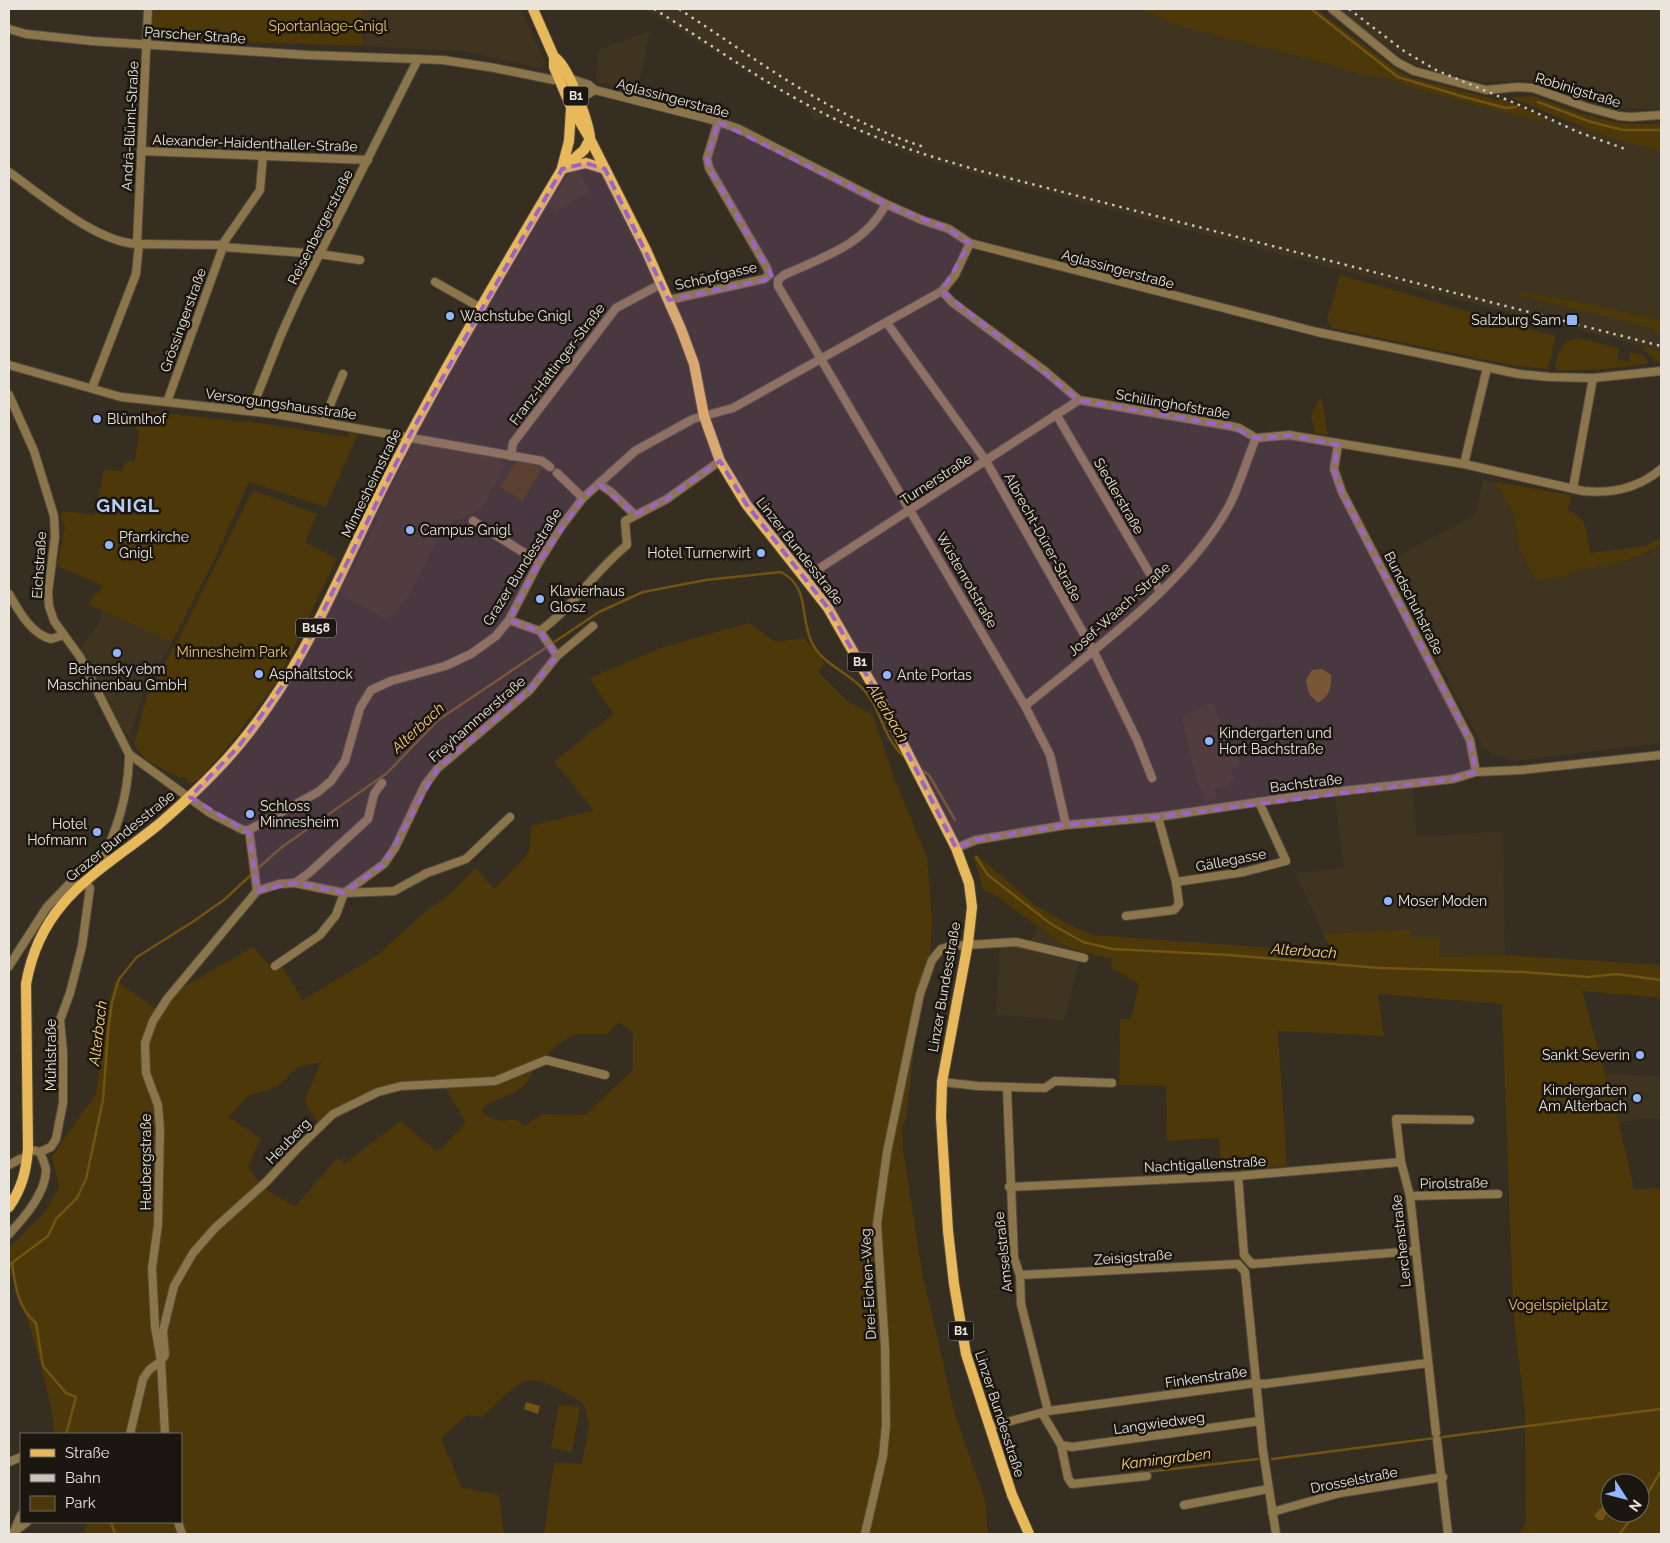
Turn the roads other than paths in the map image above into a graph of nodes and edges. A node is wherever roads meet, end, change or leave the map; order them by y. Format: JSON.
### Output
{"nodes":[{"id":1,"x":148,"y":9,"type":"edge"},
{"id":2,"x":533,"y":9,"type":"edge"},
{"id":3,"x":1332,"y":9,"type":"edge"},
{"id":4,"x":9,"y":29,"type":"edge"},
{"id":5,"x":146,"y":45,"type":"junction"},
{"id":6,"x":418,"y":59,"type":"junction"},
{"id":7,"x":564,"y":78,"type":"junction"},
{"id":8,"x":595,"y":90,"type":"junction"},
{"id":9,"x":574,"y":104,"type":"junction"},
{"id":10,"x":1661,"y":115,"type":"edge"},
{"id":11,"x":718,"y":122,"type":"junction"},
{"id":12,"x":590,"y":139,"type":"junction"},
{"id":13,"x":569,"y":141,"type":"junction"},
{"id":14,"x":141,"y":150,"type":"junction"},
{"id":15,"x":263,"y":155,"type":"junction"},
{"id":16,"x":368,"y":160,"type":"junction"},
{"id":17,"x":562,"y":169,"type":"junction"},
{"id":18,"x":605,"y":169,"type":"junction"},
{"id":19,"x":9,"y":172,"type":"edge"},
{"id":20,"x":886,"y":204,"type":"junction"},
{"id":21,"x":970,"y":243,"type":"junction"},
{"id":22,"x":138,"y":244,"type":"junction"},
{"id":23,"x":319,"y":254,"type":"junction"},
{"id":24,"x":360,"y":260,"type":"dead end"},
{"id":25,"x":435,"y":282,"type":"dead end"},
{"id":26,"x":662,"y":284,"type":"junction"},
{"id":27,"x":778,"y":286,"type":"joint"},
{"id":28,"x":942,"y":291,"type":"junction"},
{"id":29,"x":669,"y":300,"type":"junction"},
{"id":30,"x":481,"y":308,"type":"junction"},
{"id":31,"x":887,"y":323,"type":"junction"},
{"id":32,"x":822,"y":358,"type":"junction"},
{"id":33,"x":9,"y":364,"type":"edge"},
{"id":34,"x":1486,"y":368,"type":"junction"},
{"id":35,"x":1661,"y":371,"type":"edge"},
{"id":36,"x":342,"y":374,"type":"dead end"},
{"id":37,"x":1593,"y":378,"type":"junction"},
{"id":38,"x":92,"y":388,"type":"junction"},
{"id":39,"x":9,"y":395,"type":"edge"},
{"id":40,"x":1079,"y":400,"type":"junction"},
{"id":41,"x":167,"y":402,"type":"junction"},
{"id":42,"x":251,"y":411,"type":"junction"},
{"id":43,"x":1056,"y":414,"type":"junction"},
{"id":44,"x":704,"y":416,"type":"junction"},
{"id":45,"x":323,"y":422,"type":"junction"},
{"id":46,"x":409,"y":437,"type":"junction"},
{"id":47,"x":1256,"y":438,"type":"junction"},
{"id":48,"x":1338,"y":445,"type":"junction"},
{"id":49,"x":511,"y":456,"type":"junction"},
{"id":50,"x":720,"y":461,"type":"junction"},
{"id":51,"x":986,"y":461,"type":"junction"},
{"id":52,"x":1464,"y":464,"type":"junction"},
{"id":53,"x":550,"y":467,"type":"dead end"},
{"id":54,"x":1661,"y":469,"type":"edge"},
{"id":55,"x":557,"y":473,"type":"dead end"},
{"id":56,"x":599,"y":484,"type":"junction"},
{"id":57,"x":1573,"y":488,"type":"junction"},
{"id":58,"x":583,"y":498,"type":"junction"},
{"id":59,"x":911,"y":510,"type":"junction"},
{"id":60,"x":636,"y":515,"type":"junction"},
{"id":61,"x":473,"y":522,"type":"dead end"},
{"id":62,"x":539,"y":562,"type":"junction"},
{"id":63,"x":806,"y":577,"type":"junction"},
{"id":64,"x":1160,"y":591,"type":"junction"},
{"id":65,"x":9,"y":594,"type":"edge"},
{"id":66,"x":509,"y":620,"type":"junction"},
{"id":67,"x":593,"y":626,"type":"dead end"},
{"id":68,"x":540,"y":631,"type":"junction"},
{"id":69,"x":64,"y":634,"type":"junction"},
{"id":70,"x":1092,"y":650,"type":"junction"},
{"id":71,"x":557,"y":656,"type":"junction"},
{"id":72,"x":1025,"y":706,"type":"junction"},
{"id":73,"x":129,"y":754,"type":"junction"},
{"id":74,"x":1661,"y":755,"type":"edge"},
{"id":75,"x":1476,"y":772,"type":"junction"},
{"id":76,"x":1152,"y":778,"type":"dead end"},
{"id":77,"x":382,"y":783,"type":"dead end"},
{"id":78,"x":190,"y":797,"type":"junction"},
{"id":79,"x":1259,"y":802,"type":"junction"},
{"id":80,"x":510,"y":817,"type":"dead end"},
{"id":81,"x":1158,"y":817,"type":"junction"},
{"id":82,"x":1066,"y":825,"type":"junction"},
{"id":83,"x":249,"y":830,"type":"junction"},
{"id":84,"x":956,"y":848,"type":"junction"},
{"id":85,"x":98,"y":870,"type":"junction"},
{"id":86,"x":1176,"y":882,"type":"junction"},
{"id":87,"x":81,"y":883,"type":"junction"},
{"id":88,"x":295,"y":883,"type":"junction"},
{"id":89,"x":257,"y":891,"type":"junction"},
{"id":90,"x":344,"y":893,"type":"junction"},
{"id":91,"x":1126,"y":916,"type":"dead end"},
{"id":92,"x":968,"y":943,"type":"junction"},
{"id":93,"x":1084,"y":958,"type":"dead end"},
{"id":94,"x":9,"y":966,"type":"edge"},
{"id":95,"x":275,"y":966,"type":"dead end"},
{"id":96,"x":605,"y":1074,"type":"dead end"},
{"id":97,"x":942,"y":1082,"type":"junction"},
{"id":98,"x":1112,"y":1083,"type":"dead end"},
{"id":99,"x":1007,"y":1088,"type":"junction"},
{"id":100,"x":1470,"y":1120,"type":"dead end"},
{"id":101,"x":40,"y":1152,"type":"junction"},
{"id":102,"x":28,"y":1154,"type":"junction"},
{"id":103,"x":1401,"y":1162,"type":"junction"},
{"id":104,"x":9,"y":1165,"type":"edge"},
{"id":105,"x":1238,"y":1176,"type":"junction"},
{"id":106,"x":1009,"y":1187,"type":"junction"},
{"id":107,"x":1498,"y":1194,"type":"dead end"},
{"id":108,"x":1410,"y":1196,"type":"junction"},
{"id":109,"x":9,"y":1207,"type":"edge"},
{"id":110,"x":9,"y":1234,"type":"edge"},
{"id":111,"x":1414,"y":1250,"type":"junction"},
{"id":112,"x":1020,"y":1276,"type":"junction"},
{"id":113,"x":160,"y":1361,"type":"junction"},
{"id":114,"x":1428,"y":1364,"type":"junction"},
{"id":115,"x":1256,"y":1383,"type":"junction"},
{"id":116,"x":1045,"y":1412,"type":"junction"},
{"id":117,"x":1260,"y":1421,"type":"junction"},
{"id":118,"x":989,"y":1427,"type":"junction"},
{"id":119,"x":130,"y":1433,"type":"edge"},
{"id":120,"x":165,"y":1433,"type":"edge"},
{"id":121,"x":1061,"y":1445,"type":"junction"},
{"id":122,"x":1147,"y":1476,"type":"dead end"},
{"id":123,"x":1443,"y":1477,"type":"junction"},
{"id":124,"x":1268,"y":1489,"type":"junction"},
{"id":125,"x":1184,"y":1505,"type":"dead end"},
{"id":126,"x":1272,"y":1512,"type":"junction"},
{"id":127,"x":20,"y":1517,"type":"edge"},
{"id":128,"x":26,"y":1523,"type":"edge"},
{"id":129,"x":13,"y":1532,"type":"edge"},
{"id":130,"x":865,"y":1534,"type":"edge"},
{"id":131,"x":1029,"y":1534,"type":"edge"},
{"id":132,"x":1276,"y":1534,"type":"edge"},
{"id":133,"x":1448,"y":1534,"type":"edge"}],
"edges":[{"from":1,"to":5,"type":"street","name":"Andrä-Blüml-Straße"},
{"from":2,"to":7,"type":"main road","name":"Linzer Bundesstraße","number":"B1"},
{"from":3,"to":10,"type":"street","name":"Robinigstraße"},
{"from":4,"to":5,"type":"street","name":"Parscher Straße"},
{"from":5,"to":6,"type":"street","name":"Parscher Straße"},
{"from":5,"to":14,"type":"street","name":"Andrä-Blüml-Straße"},
{"from":6,"to":7,"type":"street","name":"Parscher Straße"},
{"from":6,"to":16,"type":"street","name":"Reisenbergerstraße"},
{"from":7,"to":8,"type":"street","name":"Aglassingerstraße"},
{"from":7,"to":9,"type":"main road","name":"Linzer Bundesstraße","number":"B1"},
{"from":8,"to":9,"type":"street","name":"Aglassingerstraße"},
{"from":8,"to":11,"type":"street","name":"Aglassingerstraße"},
{"from":9,"to":12,"type":"main road","name":"Linzer Bundesstraße","number":"B1"},
{"from":9,"to":13,"type":"main road","name":"Minnesheimstraße","number":"B158"},
{"from":11,"to":20,"type":"street","name":"Aglassingerstraße"},
{"from":11,"to":29,"type":"street","name":"Schöpfgasse"},
{"from":12,"to":13,"type":"main road"},
{"from":12,"to":17,"type":"main road","name":"Minnesheimstraße","number":"B158"},
{"from":12,"to":18,"type":"main road","name":"Linzer Bundesstraße","number":"B1"},
{"from":13,"to":17,"type":"main road","name":"Minnesheimstraße","number":"B158"},
{"from":14,"to":15,"type":"street","name":"Alexander-Haidenthaller-Straße"},
{"from":14,"to":22,"type":"street","name":"Andrä-Blüml-Straße"},
{"from":15,"to":16,"type":"street","name":"Alexander-Haidenthaller-Straße"},
{"from":15,"to":22,"type":"street"},
{"from":16,"to":23,"type":"street","name":"Reisenbergerstraße"},
{"from":17,"to":18,"type":"main road"},
{"from":17,"to":30,"type":"main road","name":"Minnesheimstraße","number":"B158"},
{"from":18,"to":26,"type":"main road","name":"Linzer Bundesstraße","number":"B1"},
{"from":19,"to":22,"type":"street"},
{"from":20,"to":21,"type":"street","name":"Aglassingerstraße"},
{"from":20,"to":27,"type":"street","name":"Schöpfgasse"},
{"from":21,"to":28,"type":"street"},
{"from":21,"to":34,"type":"street","name":"Aglassingerstraße"},
{"from":22,"to":38,"type":"street","name":"Andrä-Blüml-Straße"},
{"from":23,"to":24,"type":"street"},
{"from":23,"to":41,"type":"street","name":"Grössingerstraße"},
{"from":23,"to":42,"type":"street","name":"Reisenbergerstraße"},
{"from":25,"to":30,"type":"street"},
{"from":26,"to":29,"type":"main road","name":"Linzer Bundesstraße","number":"B1"},
{"from":26,"to":49,"type":"street","name":"Franz-Hattinger-Straße"},
{"from":27,"to":32,"type":"street","name":"Wüstenrotstraße"},
{"from":28,"to":31,"type":"street"},
{"from":28,"to":40,"type":"street"},
{"from":29,"to":44,"type":"main road","name":"Linzer Bundesstraße","number":"B1"},
{"from":30,"to":46,"type":"main road","name":"Minnesheimstraße","number":"B158"},
{"from":31,"to":32,"type":"street"},
{"from":31,"to":51,"type":"street","name":"Albrecht-Dürer-Straße"},
{"from":32,"to":44,"type":"street"},
{"from":32,"to":59,"type":"street","name":"Wüstenrotstraße"},
{"from":33,"to":38,"type":"street","name":"Versorgungshausstraße"},
{"from":34,"to":37,"type":"street","name":"Aglassingerstraße"},
{"from":34,"to":52,"type":"street"},
{"from":35,"to":37,"type":"street","name":"Aglassingerstraße"},
{"from":36,"to":45,"type":"street"},
{"from":37,"to":57,"type":"street"},
{"from":38,"to":41,"type":"street","name":"Versorgungshausstraße"},
{"from":39,"to":69,"type":"street","name":"Eichstraße"},
{"from":40,"to":43,"type":"street","name":"Turnerstraße"},
{"from":40,"to":47,"type":"street","name":"Schillinghofstraße"},
{"from":41,"to":42,"type":"street","name":"Versorgungshausstraße"},
{"from":42,"to":45,"type":"street","name":"Versorgungshausstraße"},
{"from":43,"to":51,"type":"street","name":"Turnerstraße"},
{"from":43,"to":64,"type":"street","name":"Siedlerstraße"},
{"from":44,"to":50,"type":"main road","name":"Linzer Bundesstraße","number":"B1"},
{"from":44,"to":56,"type":"street","name":"Grazer Bundesstraße"},
{"from":45,"to":46,"type":"street","name":"Versorgungshausstraße"},
{"from":46,"to":49,"type":"street","name":"Versorgungshausstraße"},
{"from":46,"to":78,"type":"main road","name":"Minnesheimstraße","number":"B158"},
{"from":47,"to":48,"type":"street"},
{"from":47,"to":64,"type":"street","name":"Josef-Waach-Straße"},
{"from":48,"to":52,"type":"street"},
{"from":48,"to":75,"type":"street","name":"Bundschuhstraße"},
{"from":49,"to":53,"type":"street","name":"Versorgungshausstraße"},
{"from":50,"to":60,"type":"street"},
{"from":50,"to":63,"type":"main road","name":"Linzer Bundesstraße","number":"B1"},
{"from":51,"to":59,"type":"street","name":"Turnerstraße"},
{"from":51,"to":70,"type":"street","name":"Albrecht-Dürer-Straße"},
{"from":52,"to":57,"type":"street"},
{"from":54,"to":57,"type":"street"},
{"from":55,"to":58,"type":"street"},
{"from":56,"to":58,"type":"street","name":"Grazer Bundesstraße"},
{"from":56,"to":60,"type":"street"},
{"from":58,"to":62,"type":"street","name":"Grazer Bundesstraße"},
{"from":59,"to":63,"type":"street","name":"Turnerstraße"},
{"from":59,"to":72,"type":"street","name":"Wüstenrotstraße"},
{"from":60,"to":68,"type":"street"},
{"from":61,"to":62,"type":"street"},
{"from":62,"to":66,"type":"street","name":"Grazer Bundesstraße"},
{"from":63,"to":84,"type":"main road","name":"Linzer Bundesstraße","number":"B1"},
{"from":64,"to":70,"type":"street","name":"Josef-Waach-Straße"},
{"from":65,"to":69,"type":"street"},
{"from":66,"to":68,"type":"street"},
{"from":66,"to":83,"type":"street","name":"Grazer Bundesstraße"},
{"from":67,"to":71,"type":"street","name":"Freyhammerstraße"},
{"from":68,"to":71,"type":"street"},
{"from":69,"to":73,"type":"street","name":"Eichstraße"},
{"from":70,"to":72,"type":"street","name":"Josef-Waach-Straße"},
{"from":70,"to":76,"type":"street","name":"Albrecht-Dürer-Straße"},
{"from":71,"to":90,"type":"street","name":"Freyhammerstraße"},
{"from":72,"to":82,"type":"street","name":"Wüstenrotstraße"},
{"from":73,"to":78,"type":"street","name":"Eichstraße"},
{"from":73,"to":85,"type":"street","name":"Eichstraße"},
{"from":74,"to":75,"type":"street","name":"Bachstraße"},
{"from":75,"to":79,"type":"street","name":"Bachstraße"},
{"from":77,"to":88,"type":"street"},
{"from":78,"to":83,"type":"street","name":"Grazer Bundesstraße"},
{"from":78,"to":85,"type":"main road","name":"Grazer Bundesstraße","number":"B158"},
{"from":79,"to":81,"type":"street","name":"Bachstraße"},
{"from":79,"to":86,"type":"street","name":"Gällegasse"},
{"from":80,"to":90,"type":"street"},
{"from":81,"to":82,"type":"street","name":"Bachstraße"},
{"from":81,"to":86,"type":"street"},
{"from":82,"to":84,"type":"street","name":"Bachstraße"},
{"from":83,"to":89,"type":"street"},
{"from":84,"to":92,"type":"main road","name":"Linzer Bundesstraße","number":"B1"},
{"from":85,"to":87,"type":"main road","name":"Grazer Bundesstraße","number":"B158"},
{"from":86,"to":91,"type":"street"},
{"from":87,"to":94,"type":"street"},
{"from":87,"to":101,"type":"street","name":"Mühlstraße"},
{"from":87,"to":102,"type":"main road","name":"Grazer Bundesstraße","number":"B158"},
{"from":88,"to":89,"type":"street"},
{"from":88,"to":90,"type":"street"},
{"from":89,"to":113,"type":"street","name":"Heubergstraße"},
{"from":90,"to":95,"type":"street"},
{"from":92,"to":93,"type":"street"},
{"from":92,"to":97,"type":"main road","name":"Linzer Bundesstraße","number":"B1"},
{"from":92,"to":130,"type":"street","name":"Drei-Eichen-Weg"},
{"from":96,"to":113,"type":"street","name":"Heuberg"},
{"from":97,"to":99,"type":"street"},
{"from":97,"to":118,"type":"main road","name":"Linzer Bundesstraße","number":"B1"},
{"from":98,"to":99,"type":"street"},
{"from":99,"to":106,"type":"street","name":"Amselstraße"},
{"from":100,"to":103,"type":"street","name":"Lerchenstraße"},
{"from":101,"to":102,"type":"street"},
{"from":101,"to":110,"type":"street"},
{"from":102,"to":104,"type":"street"},
{"from":102,"to":109,"type":"main road","name":"Grazer Bundesstraße","number":"B158"},
{"from":103,"to":105,"type":"street","name":"Nachtigallenstraße"},
{"from":103,"to":108,"type":"street","name":"Lerchenstraße"},
{"from":105,"to":106,"type":"street","name":"Nachtigallenstraße"},
{"from":105,"to":111,"type":"street"},
{"from":106,"to":112,"type":"street","name":"Amselstraße"},
{"from":107,"to":108,"type":"street","name":"Pirolstraße"},
{"from":108,"to":111,"type":"street","name":"Lerchenstraße"},
{"from":111,"to":114,"type":"street","name":"Lerchenstraße"},
{"from":112,"to":115,"type":"street","name":"Zeisigstraße"},
{"from":112,"to":116,"type":"street","name":"Amselstraße"},
{"from":113,"to":119,"type":"street"},
{"from":113,"to":120,"type":"street","name":"Heuberg"},
{"from":114,"to":115,"type":"street","name":"Finkenstraße"},
{"from":114,"to":123,"type":"street","name":"Lerchenstraße"},
{"from":115,"to":116,"type":"street","name":"Finkenstraße"},
{"from":115,"to":117,"type":"street"},
{"from":116,"to":118,"type":"street","name":"Finkenstraße"},
{"from":116,"to":121,"type":"street"},
{"from":117,"to":121,"type":"street","name":"Langwiedweg"},
{"from":117,"to":124,"type":"street"},
{"from":118,"to":131,"type":"main road","name":"Linzer Bundesstraße","number":"B1"},
{"from":121,"to":122,"type":"street"},
{"from":123,"to":126,"type":"street","name":"Drosselstraße"},
{"from":123,"to":133,"type":"street","name":"Lerchenstraße"},
{"from":124,"to":125,"type":"street"},
{"from":124,"to":126,"type":"street"},
{"from":126,"to":132,"type":"street"},
{"from":127,"to":129,"type":"street"},
{"from":128,"to":129,"type":"street"}]}
